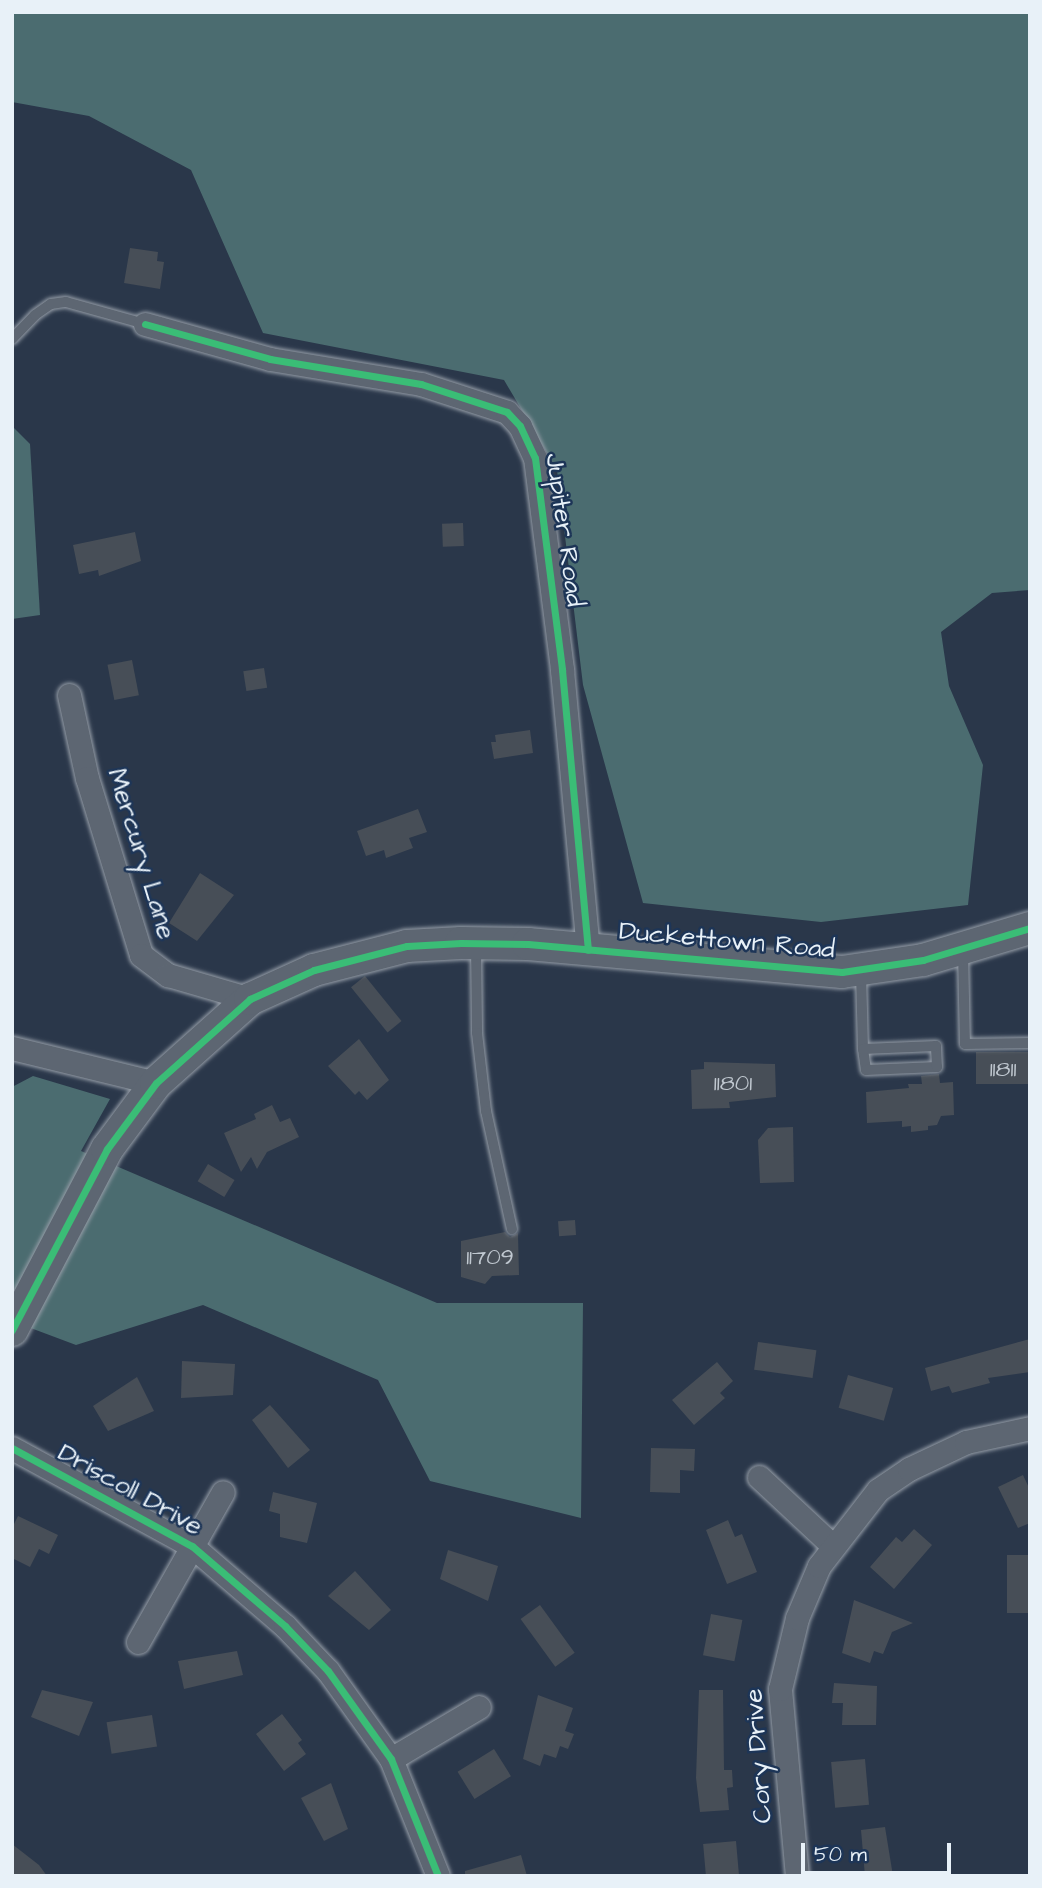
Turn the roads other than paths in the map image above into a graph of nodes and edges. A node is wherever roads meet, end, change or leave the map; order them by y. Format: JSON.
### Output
{"nodes":[{"id":1,"x":145,"y":324,"type":"joint"},
{"id":2,"x":12,"y":339,"type":"edge"},
{"id":3,"x":69,"y":695,"type":"dead end"},
{"id":4,"x":1030,"y":928,"type":"edge"},
{"id":5,"x":476,"y":943,"type":"junction"},
{"id":6,"x":963,"y":948,"type":"junction"},
{"id":7,"x":588,"y":950,"type":"junction"},
{"id":8,"x":861,"y":970,"type":"junction"},
{"id":9,"x":250,"y":999,"type":"junction"},
{"id":10,"x":1030,"y":1043,"type":"edge"},
{"id":11,"x":12,"y":1048,"type":"edge"},
{"id":12,"x":863,"y":1049,"type":"junction"},
{"id":13,"x":156,"y":1083,"type":"junction"},
{"id":14,"x":512,"y":1229,"type":"dead end"},
{"id":15,"x":12,"y":1330,"type":"edge"},
{"id":16,"x":1030,"y":1428,"type":"edge"},
{"id":17,"x":12,"y":1448,"type":"edge"},
{"id":18,"x":759,"y":1477,"type":"dead end"},
{"id":19,"x":223,"y":1492,"type":"dead end"},
{"id":20,"x":832,"y":1545,"type":"junction"},
{"id":21,"x":192,"y":1546,"type":"junction"},
{"id":22,"x":138,"y":1642,"type":"dead end"},
{"id":23,"x":480,"y":1707,"type":"dead end"},
{"id":24,"x":391,"y":1759,"type":"junction"},
{"id":25,"x":438,"y":1876,"type":"edge"},
{"id":26,"x":797,"y":1876,"type":"edge"}],
"edges":[{"from":1,"to":2,"type":"lane"},
{"from":1,"to":7,"type":"street","name":"Jupiter Road"},
{"from":3,"to":9,"type":"street","name":"Mercury Lane"},
{"from":4,"to":6,"type":"street","name":"Duckettown Road"},
{"from":5,"to":7,"type":"street","name":"Duckettown Road"},
{"from":5,"to":9,"type":"street","name":"Duckettown Road"},
{"from":5,"to":14,"type":"lane"},
{"from":6,"to":8,"type":"street","name":"Duckettown Road"},
{"from":6,"to":10,"type":"lane"},
{"from":7,"to":8,"type":"street","name":"Duckettown Road"},
{"from":8,"to":12,"type":"lane"},
{"from":9,"to":13,"type":"street","name":"Duckettown Road"},
{"from":11,"to":13,"type":"street"},
{"from":12,"to":12,"type":"lane"},
{"from":13,"to":15,"type":"street","name":"Duckettown Road"},
{"from":16,"to":20,"type":"street","name":"Cory Drive"},
{"from":17,"to":21,"type":"street","name":"Driscoll Drive"},
{"from":18,"to":20,"type":"street"},
{"from":19,"to":21,"type":"street"},
{"from":20,"to":26,"type":"street","name":"Cory Drive"},
{"from":21,"to":22,"type":"street"},
{"from":21,"to":24,"type":"street","name":"Driscoll Drive"},
{"from":23,"to":24,"type":"street"},
{"from":24,"to":25,"type":"street","name":"Driscoll Drive"}]}
